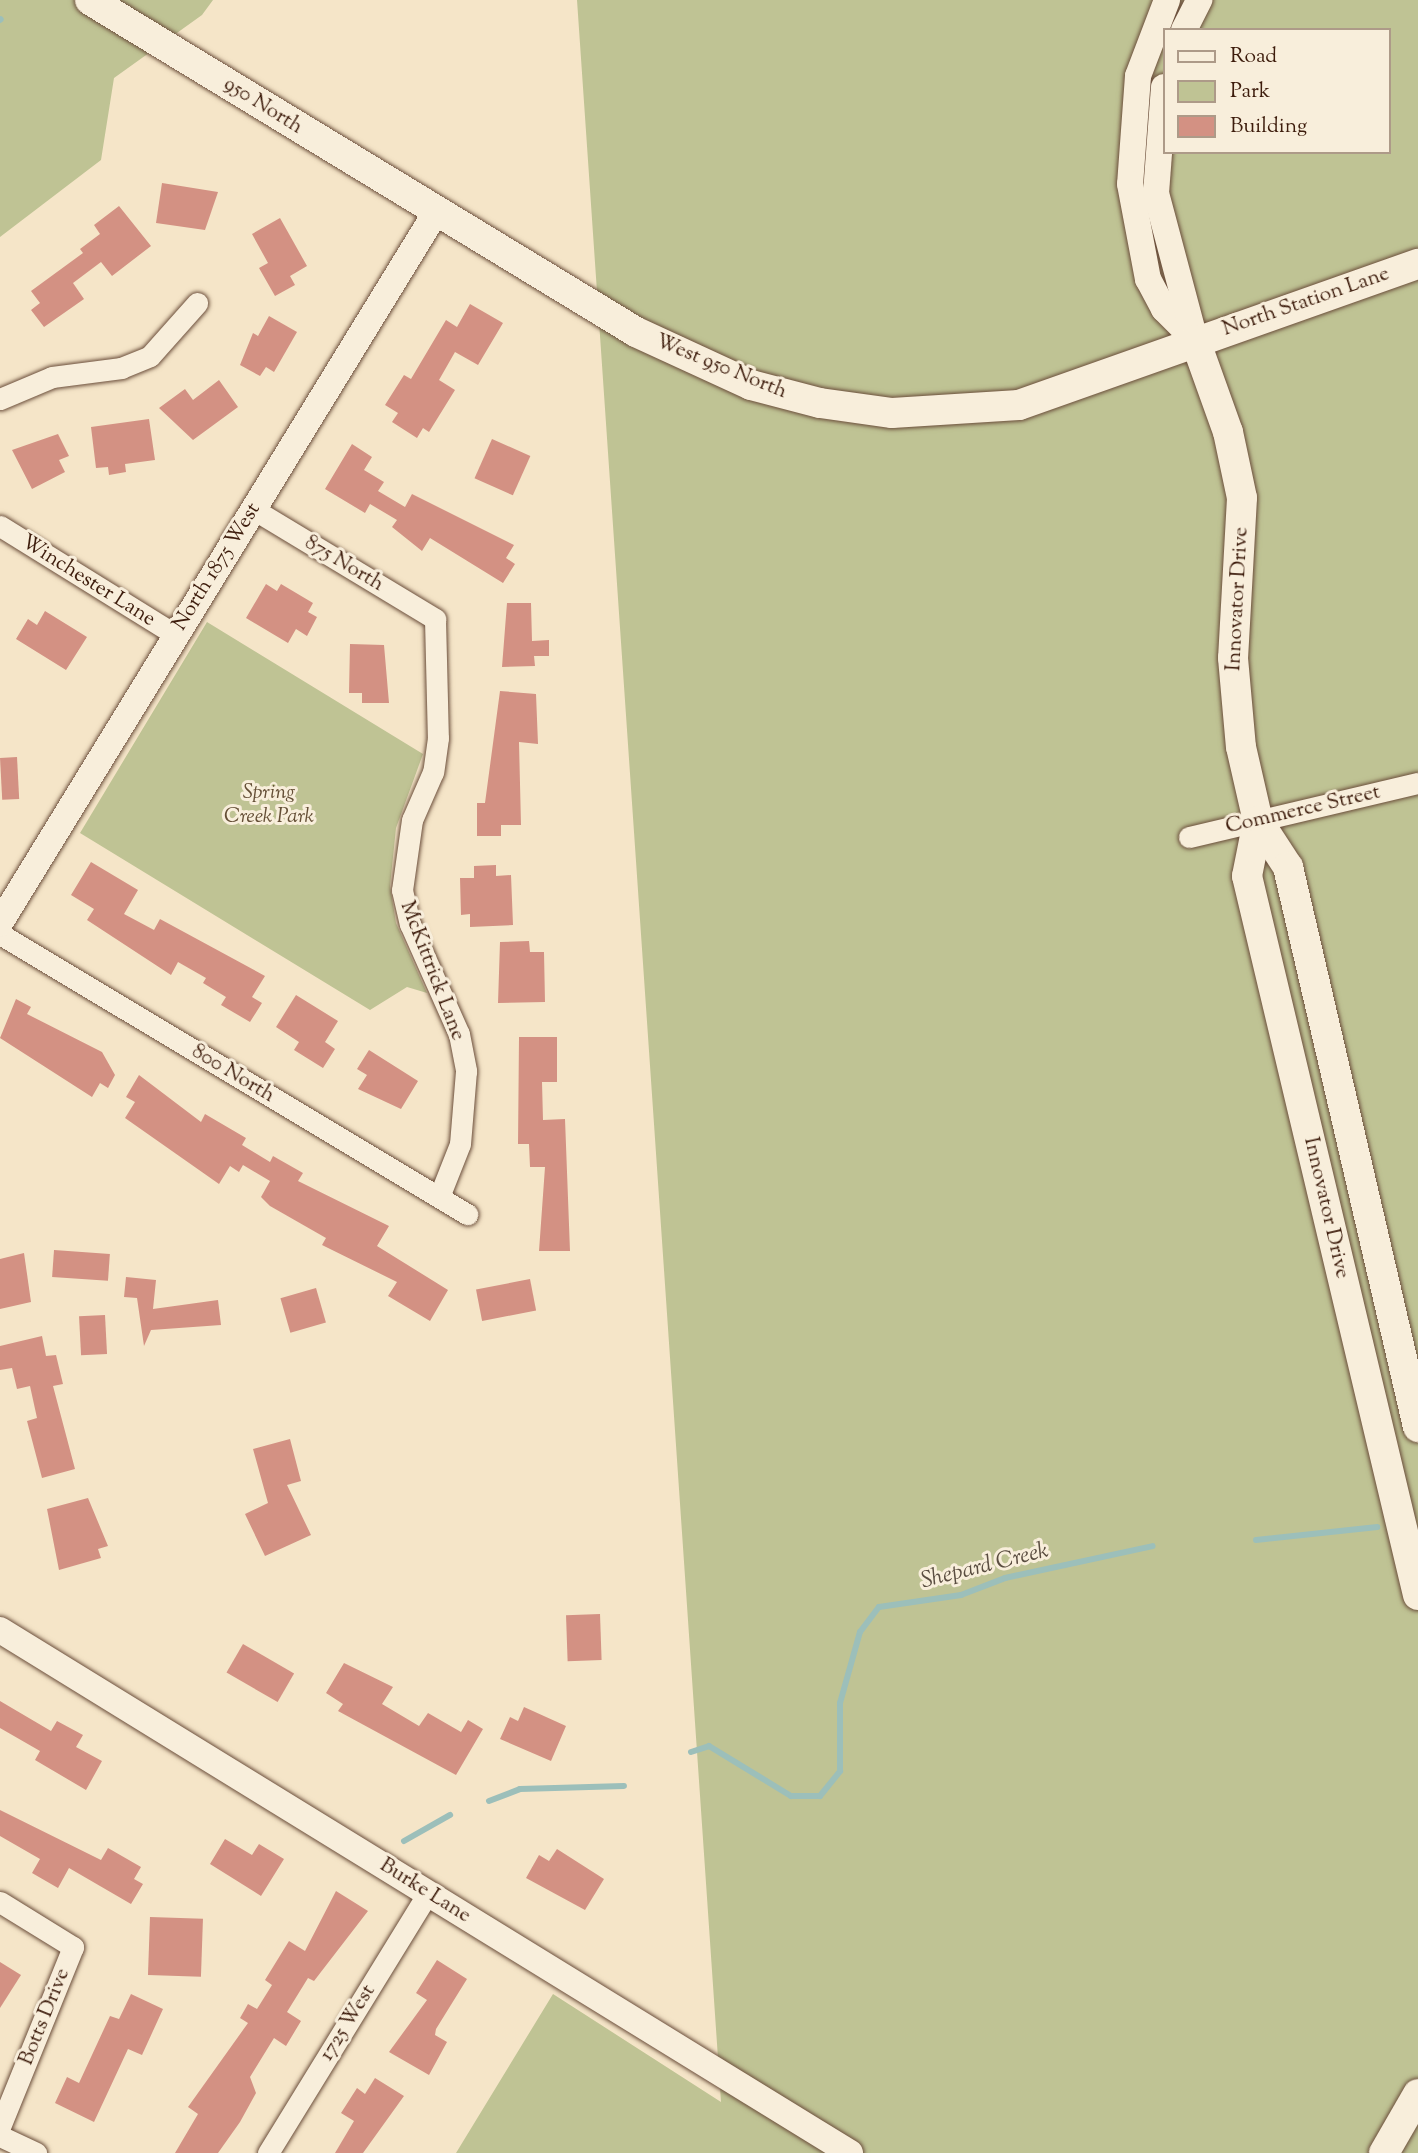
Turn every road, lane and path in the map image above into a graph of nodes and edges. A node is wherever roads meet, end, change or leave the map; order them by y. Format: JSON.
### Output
{"nodes":[{"id":1,"x":90,"y":0,"type":"edge"},
{"id":2,"x":1167,"y":0,"type":"edge"},
{"id":3,"x":1199,"y":0,"type":"edge"},
{"id":4,"x":1185,"y":28,"type":"edge"},
{"id":5,"x":1162,"y":114,"type":"edge"},
{"id":6,"x":436,"y":212,"type":"junction"},
{"id":7,"x":1418,"y":264,"type":"edge"},
{"id":8,"x":197,"y":303,"type":"dead end"},
{"id":9,"x":1195,"y":340,"type":"junction"},
{"id":10,"x":0,"y":399,"type":"edge"},
{"id":11,"x":253,"y":509,"type":"junction"},
{"id":12,"x":0,"y":526,"type":"edge"},
{"id":13,"x":435,"y":619,"type":"joint"},
{"id":14,"x":176,"y":635,"type":"junction"},
{"id":15,"x":1418,"y":783,"type":"edge"},
{"id":16,"x":1258,"y":821,"type":"junction"},
{"id":17,"x":1189,"y":837,"type":"dead end"},
{"id":18,"x":0,"y":923,"type":"edge"},
{"id":19,"x":0,"y":934,"type":"edge"},
{"id":20,"x":439,"y":1198,"type":"junction"},
{"id":21,"x":467,"y":1214,"type":"dead end"},
{"id":22,"x":1418,"y":1427,"type":"edge"},
{"id":23,"x":1418,"y":1595,"type":"edge"},
{"id":24,"x":0,"y":1630,"type":"edge"},
{"id":25,"x":428,"y":1893,"type":"junction"},
{"id":26,"x":0,"y":1902,"type":"edge"},
{"id":27,"x":1418,"y":2094,"type":"edge"},
{"id":28,"x":0,"y":2127,"type":"edge"},
{"id":29,"x":0,"y":2136,"type":"edge"},
{"id":30,"x":36,"y":2153,"type":"edge"},
{"id":31,"x":268,"y":2153,"type":"edge"},
{"id":32,"x":850,"y":2153,"type":"edge"},
{"id":33,"x":1384,"y":2153,"type":"edge"}],
"edges":[{"from":1,"to":6,"type":"main road","name":"950 North"},
{"from":2,"to":9,"type":"street","name":"Innovator Drive"},
{"from":3,"to":4,"type":"street"},
{"from":5,"to":9,"type":"street","name":"Innovator Drive"},
{"from":6,"to":9,"type":"main road","name":"West 950 North"},
{"from":6,"to":11,"type":"street","name":"North 1875 West"},
{"from":7,"to":9,"type":"main road","name":"North Station Lane"},
{"from":8,"to":10,"type":"street"},
{"from":9,"to":16,"type":"main road","name":"Innovator Drive"},
{"from":11,"to":13,"type":"street","name":"875 North"},
{"from":11,"to":14,"type":"street","name":"North 1875 West"},
{"from":12,"to":14,"type":"street","name":"Winchester Lane"},
{"from":13,"to":20,"type":"street","name":"McKittrick Lane"},
{"from":14,"to":18,"type":"street","name":"North 1875 West"},
{"from":15,"to":16,"type":"street","name":"Commerce Street"},
{"from":16,"to":17,"type":"street","name":"Commerce Street"},
{"from":16,"to":22,"type":"main road","name":"Innovator Drive"},
{"from":16,"to":23,"type":"main road","name":"Innovator Drive"},
{"from":19,"to":20,"type":"street","name":"800 North"},
{"from":20,"to":21,"type":"street","name":"800 North"},
{"from":24,"to":25,"type":"street","name":"Burke Lane"},
{"from":25,"to":31,"type":"street","name":"1725 West"},
{"from":25,"to":32,"type":"street","name":"Burke Lane"},
{"from":26,"to":28,"type":"street","name":"Botts Drive"},
{"from":27,"to":33,"type":"main road"},
{"from":29,"to":30,"type":"street"}]}
